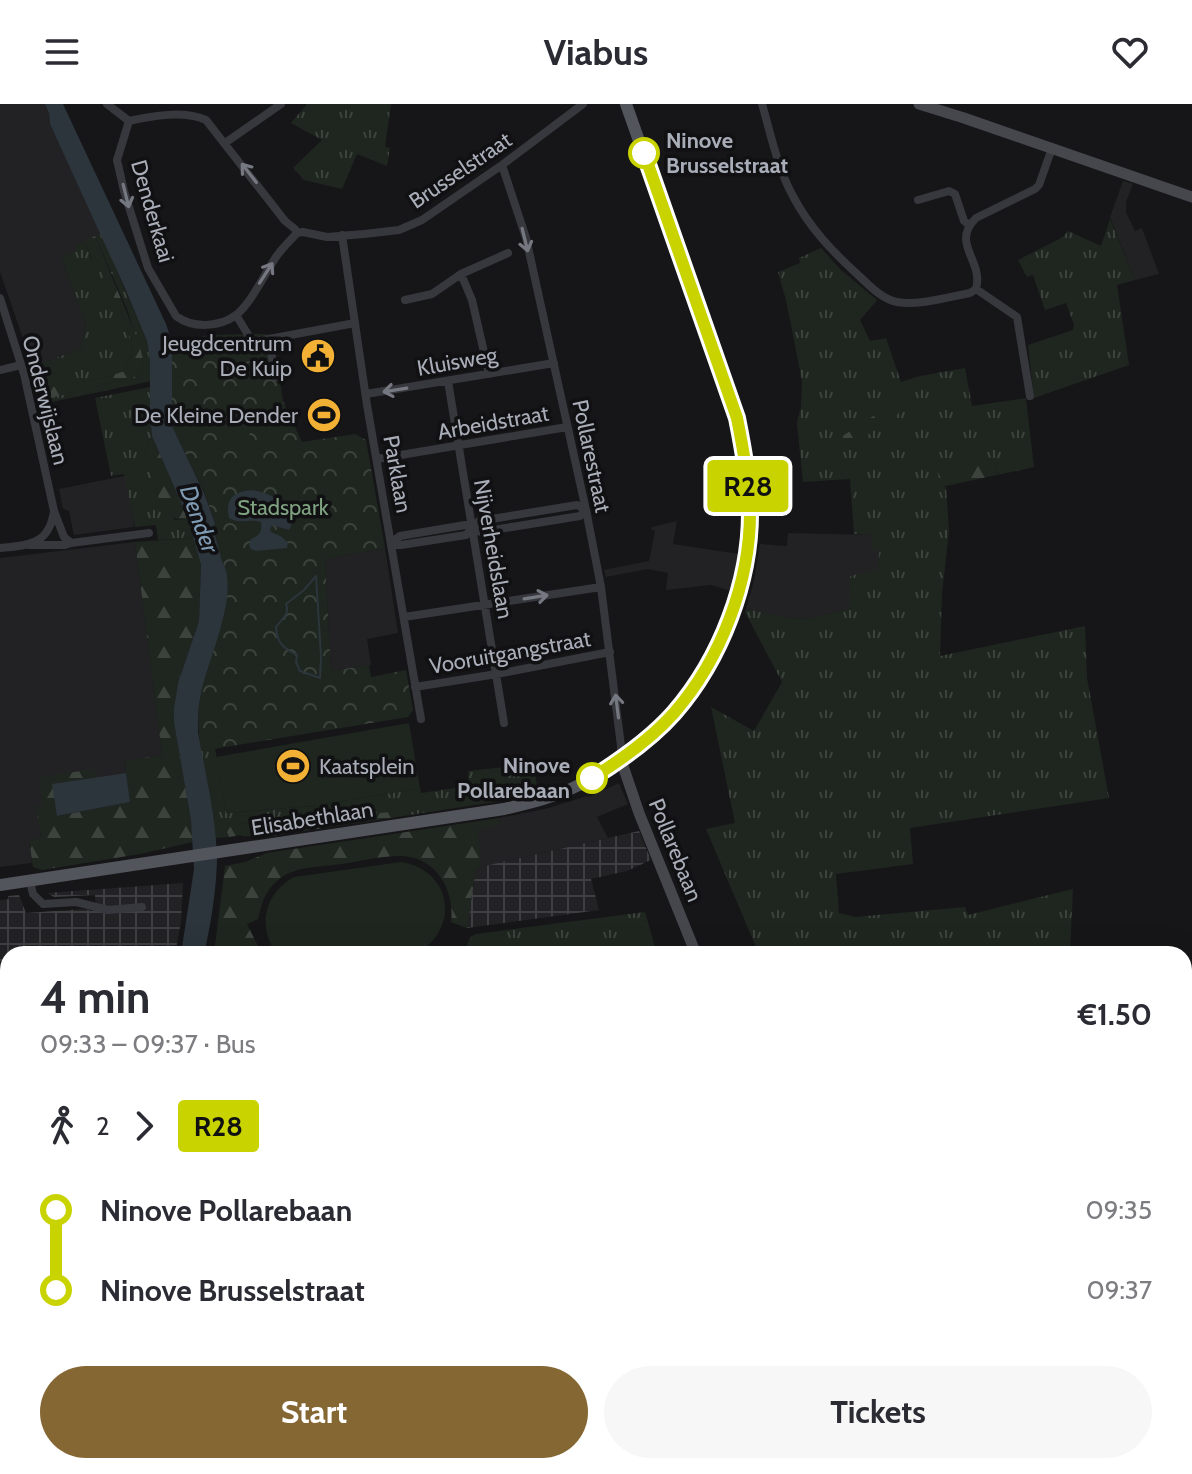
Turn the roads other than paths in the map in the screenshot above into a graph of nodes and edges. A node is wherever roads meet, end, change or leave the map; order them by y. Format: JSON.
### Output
{"nodes":[{"id":1,"x":107,"y":104,"type":"edge"},
{"id":2,"x":281,"y":104,"type":"edge"},
{"id":3,"x":583,"y":104,"type":"edge"},
{"id":4,"x":626,"y":104,"type":"edge"},
{"id":5,"x":762,"y":104,"type":"edge"},
{"id":6,"x":919,"y":104,"type":"edge"},
{"id":7,"x":940,"y":104,"type":"edge"},
{"id":8,"x":964,"y":118,"type":"junction"},
{"id":9,"x":129,"y":121,"type":"junction"},
{"id":10,"x":225,"y":143,"type":"junction"},
{"id":11,"x":1052,"y":148,"type":"junction"},
{"id":12,"x":502,"y":165,"type":"junction"},
{"id":13,"x":1192,"y":197,"type":"edge"},
{"id":14,"x":918,"y":200,"type":"dead end"},
{"id":15,"x":969,"y":225,"type":"junction"},
{"id":16,"x":297,"y":233,"type":"junction"},
{"id":17,"x":342,"y":235,"type":"junction"},
{"id":18,"x":508,"y":253,"type":"dead end"},
{"id":19,"x":461,"y":274,"type":"junction"},
{"id":20,"x":976,"y":289,"type":"junction"},
{"id":21,"x":0,"y":298,"type":"edge"},
{"id":22,"x":405,"y":300,"type":"dead end"},
{"id":23,"x":236,"y":315,"type":"junction"},
{"id":24,"x":355,"y":323,"type":"junction"},
{"id":25,"x":269,"y":339,"type":"junction"},
{"id":26,"x":554,"y":363,"type":"junction"},
{"id":27,"x":21,"y":365,"type":"junction"},
{"id":28,"x":0,"y":370,"type":"edge"},
{"id":29,"x":489,"y":374,"type":"junction"},
{"id":30,"x":275,"y":377,"type":"dead end"},
{"id":31,"x":448,"y":381,"type":"junction"},
{"id":32,"x":366,"y":394,"type":"junction"},
{"id":33,"x":1030,"y":396,"type":"dead end"},
{"id":34,"x":567,"y":427,"type":"junction"},
{"id":35,"x":459,"y":446,"type":"junction"},
{"id":36,"x":377,"y":459,"type":"junction"},
{"id":37,"x":586,"y":510,"type":"junction"},
{"id":38,"x":54,"y":511,"type":"junction"},
{"id":39,"x":472,"y":528,"type":"junction"},
{"id":40,"x":149,"y":533,"type":"dead end"},
{"id":41,"x":71,"y":543,"type":"junction"},
{"id":42,"x":391,"y":543,"type":"junction"},
{"id":43,"x":29,"y":545,"type":"junction"},
{"id":44,"x":0,"y":548,"type":"edge"},
{"id":45,"x":601,"y":587,"type":"junction"},
{"id":46,"x":485,"y":604,"type":"junction"},
{"id":47,"x":404,"y":617,"type":"junction"},
{"id":48,"x":610,"y":652,"type":"junction"},
{"id":49,"x":497,"y":674,"type":"junction"},
{"id":50,"x":415,"y":687,"type":"junction"},
{"id":51,"x":421,"y":719,"type":"dead end"},
{"id":52,"x":504,"y":723,"type":"dead end"},
{"id":53,"x":621,"y":760,"type":"junction"},
{"id":54,"x":30,"y":881,"type":"junction"},
{"id":55,"x":0,"y":885,"type":"edge"},
{"id":56,"x":142,"y":907,"type":"dead end"},
{"id":57,"x":693,"y":946,"type":"edge"}],
"edges":[{"from":1,"to":9,"type":"street"},
{"from":2,"to":10,"type":"street"},
{"from":3,"to":12,"type":"street","name":"Brusselstraat"},
{"from":4,"to":53,"type":"main road","name":"Elisabethlaan"},
{"from":5,"to":20,"type":"street"},
{"from":6,"to":8,"type":"main road"},
{"from":7,"to":8,"type":"main road"},
{"from":8,"to":11,"type":"main road"},
{"from":9,"to":10,"type":"street"},
{"from":9,"to":23,"type":"street","name":"Denderkaai","one_way":true},
{"from":16,"to":10,"type":"street","one_way":true},
{"from":11,"to":13,"type":"main road"},
{"from":11,"to":15,"type":"street"},
{"from":12,"to":17,"type":"street","name":"Brusselstraat"},
{"from":12,"to":26,"type":"street","name":"Pollarestraat","one_way":true},
{"from":14,"to":15,"type":"street"},
{"from":15,"to":20,"type":"street"},
{"from":16,"to":17,"type":"street","name":"Brusselstraat"},
{"from":23,"to":16,"type":"street","one_way":true},
{"from":17,"to":24,"type":"street","name":"Parklaan"},
{"from":18,"to":19,"type":"street"},
{"from":19,"to":22,"type":"street"},
{"from":19,"to":29,"type":"street"},
{"from":20,"to":33,"type":"street"},
{"from":21,"to":27,"type":"street","name":"Onderwijslaan"},
{"from":23,"to":25,"type":"street"},
{"from":24,"to":25,"type":"street"},
{"from":24,"to":32,"type":"street","name":"Parklaan"},
{"from":25,"to":30,"type":"street"},
{"from":26,"to":29,"type":"street","name":"Kluisweg"},
{"from":26,"to":34,"type":"street","name":"Pollarestraat"},
{"from":27,"to":28,"type":"street"},
{"from":27,"to":38,"type":"street","name":"Onderwijslaan"},
{"from":29,"to":31,"type":"street","name":"Kluisweg"},
{"from":31,"to":32,"type":"street","name":"Kluisweg","one_way":true},
{"from":31,"to":35,"type":"street","name":"Nijverheidslaan"},
{"from":32,"to":36,"type":"street","name":"Parklaan"},
{"from":34,"to":35,"type":"street","name":"Arbeidstraat"},
{"from":34,"to":37,"type":"street","name":"Pollarestraat"},
{"from":35,"to":36,"type":"street","name":"Arbeidstraat"},
{"from":35,"to":39,"type":"street","name":"Nijverheidslaan"},
{"from":36,"to":42,"type":"street","name":"Parklaan"},
{"from":37,"to":39,"type":"street"},
{"from":37,"to":45,"type":"street","name":"Pollarestraat"},
{"from":38,"to":41,"type":"street","name":"Onderwijslaan"},
{"from":38,"to":43,"type":"street"},
{"from":39,"to":42,"type":"street"},
{"from":39,"to":46,"type":"street","name":"Nijverheidslaan"},
{"from":40,"to":41,"type":"street"},
{"from":41,"to":43,"type":"street"},
{"from":42,"to":47,"type":"street","name":"Parklaan"},
{"from":43,"to":44,"type":"street"},
{"from":46,"to":45,"type":"street","one_way":true},
{"from":45,"to":48,"type":"street","name":"Pollarestraat"},
{"from":46,"to":47,"type":"street"},
{"from":46,"to":49,"type":"street","name":"Nijverheidslaan"},
{"from":47,"to":50,"type":"street","name":"Parklaan"},
{"from":48,"to":49,"type":"street","name":"Vooruitgangstraat"},
{"from":53,"to":48,"type":"street","name":"Pollarestraat","one_way":true},
{"from":49,"to":50,"type":"street","name":"Vooruitgangstraat"},
{"from":49,"to":52,"type":"street","name":"Nijverheidslaan"},
{"from":50,"to":51,"type":"street","name":"Parklaan"},
{"from":53,"to":54,"type":"main road","name":"Elisabethlaan"},
{"from":53,"to":57,"type":"main road","name":"Pollarebaan"},
{"from":54,"to":55,"type":"main road","name":"Elisabethlaan"},
{"from":54,"to":56,"type":"street"}]}
